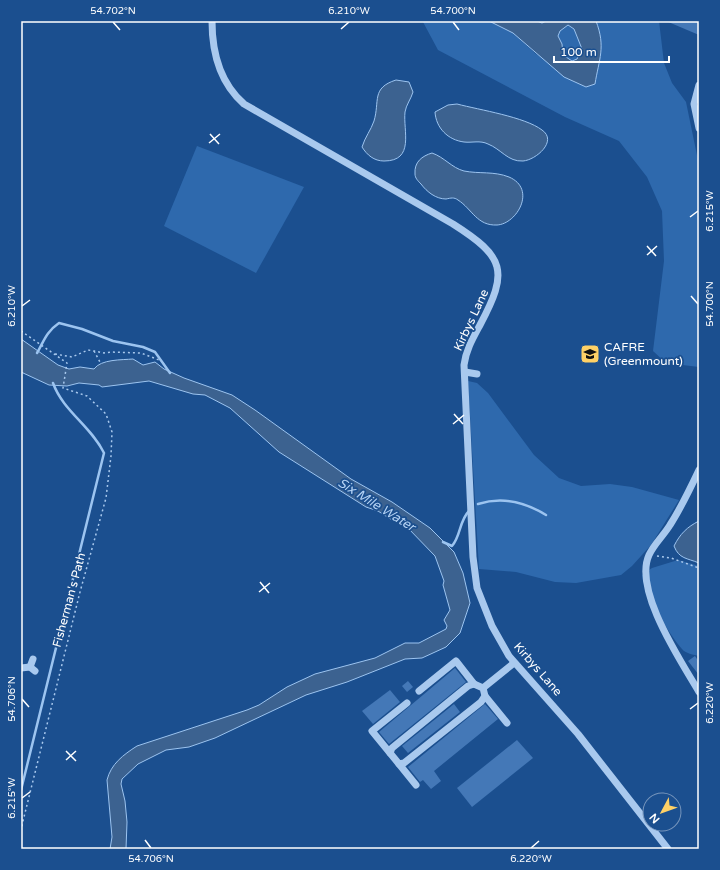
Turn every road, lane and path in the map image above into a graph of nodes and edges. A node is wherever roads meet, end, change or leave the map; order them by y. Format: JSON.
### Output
{"nodes":[{"id":1,"x":212,"y":21,"type":"edge"},
{"id":2,"x":699,"y":85,"type":"edge"},
{"id":3,"x":699,"y":128,"type":"edge"},
{"id":4,"x":21,"y":331,"type":"edge"},
{"id":5,"x":94,"y":351,"type":"junction"},
{"id":6,"x":56,"y":355,"type":"junction"},
{"id":7,"x":159,"y":360,"type":"dead end"},
{"id":8,"x":100,"y":362,"type":"dead end"},
{"id":9,"x":465,"y":372,"type":"junction"},
{"id":10,"x":477,"y":374,"type":"dead end"},
{"id":11,"x":699,"y":470,"type":"edge"},
{"id":12,"x":649,"y":554,"type":"junction"},
{"id":13,"x":699,"y":568,"type":"edge"},
{"id":14,"x":33,"y":659,"type":"dead end"},
{"id":15,"x":514,"y":663,"type":"junction"},
{"id":16,"x":21,"y":668,"type":"edge"},
{"id":17,"x":474,"y":684,"type":"junction"},
{"id":18,"x":483,"y":688,"type":"junction"},
{"id":19,"x":419,"y":691,"type":"dead end"},
{"id":20,"x":699,"y":692,"type":"edge"},
{"id":21,"x":485,"y":696,"type":"junction"},
{"id":22,"x":407,"y":702,"type":"dead end"},
{"id":23,"x":507,"y":723,"type":"dead end"},
{"id":24,"x":390,"y":753,"type":"junction"},
{"id":25,"x":399,"y":764,"type":"junction"},
{"id":26,"x":416,"y":786,"type":"dead end"},
{"id":27,"x":21,"y":829,"type":"edge"},
{"id":28,"x":668,"y":849,"type":"edge"}],
"edges":[{"from":1,"to":9,"type":"street","name":"Kirbys Lane"},
{"from":2,"to":3,"type":"street"},
{"from":4,"to":6,"type":"path"},
{"from":5,"to":6,"type":"path"},
{"from":5,"to":7,"type":"path"},
{"from":5,"to":8,"type":"path"},
{"from":6,"to":27,"type":"path","name":"Fisherman's Path"},
{"from":9,"to":10,"type":"street"},
{"from":9,"to":15,"type":"street","name":"Kirbys Lane"},
{"from":11,"to":12,"type":"street"},
{"from":12,"to":13,"type":"path"},
{"from":12,"to":20,"type":"street"},
{"from":14,"to":16,"type":"street"},
{"from":15,"to":18,"type":"street"},
{"from":15,"to":28,"type":"street","name":"Kirbys Lane"},
{"from":17,"to":18,"type":"street"},
{"from":17,"to":19,"type":"street"},
{"from":17,"to":24,"type":"street"},
{"from":18,"to":21,"type":"street"},
{"from":21,"to":23,"type":"street"},
{"from":21,"to":25,"type":"street"},
{"from":22,"to":24,"type":"street"},
{"from":24,"to":25,"type":"street"},
{"from":25,"to":26,"type":"street"}]}
